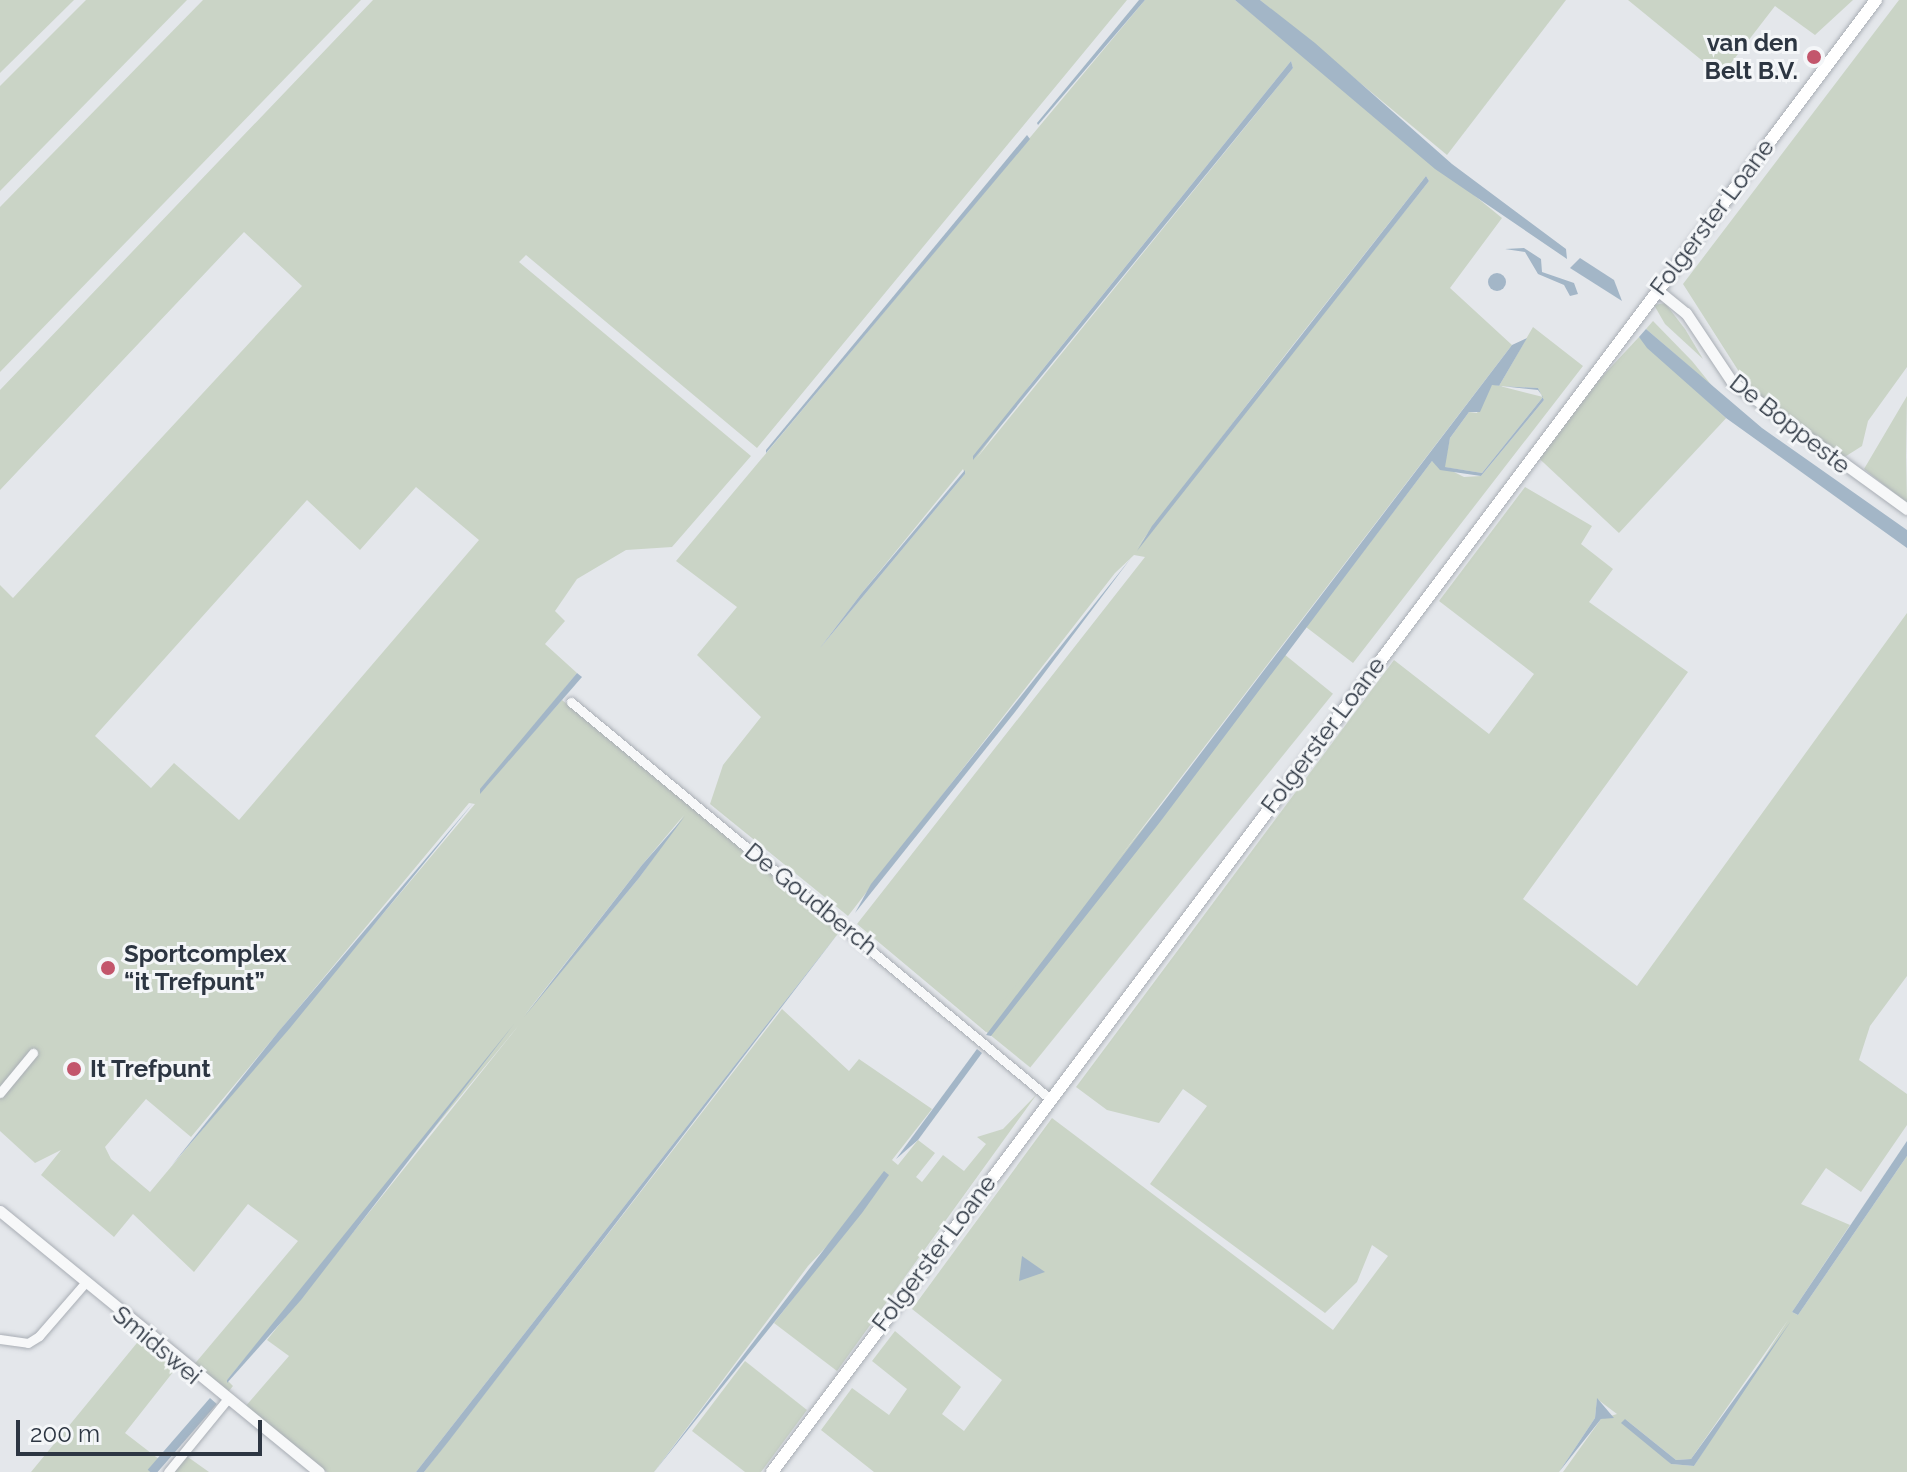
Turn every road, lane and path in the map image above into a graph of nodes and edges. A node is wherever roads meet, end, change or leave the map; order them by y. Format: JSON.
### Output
{"nodes":[{"id":1,"x":1876,"y":0,"type":"edge"},
{"id":2,"x":1656,"y":289,"type":"junction"},
{"id":3,"x":1907,"y":509,"type":"edge"},
{"id":4,"x":571,"y":702,"type":"dead end"},
{"id":5,"x":33,"y":1053,"type":"dead end"},
{"id":6,"x":0,"y":1093,"type":"edge"},
{"id":7,"x":1049,"y":1098,"type":"junction"},
{"id":8,"x":0,"y":1211,"type":"edge"},
{"id":9,"x":84,"y":1284,"type":"junction"},
{"id":10,"x":0,"y":1339,"type":"edge"},
{"id":11,"x":226,"y":1401,"type":"junction"},
{"id":12,"x":168,"y":1472,"type":"edge"},
{"id":13,"x":319,"y":1472,"type":"edge"},
{"id":14,"x":772,"y":1472,"type":"edge"}],
"edges":[{"from":1,"to":2,"type":"main road","name":"Folgerster Loane"},
{"from":2,"to":3,"type":"street","name":"De Boppeste"},
{"from":2,"to":7,"type":"main road","name":"Folgerster Loane"},
{"from":4,"to":7,"type":"street","name":"De Goudberch"},
{"from":5,"to":6,"type":"street"},
{"from":7,"to":14,"type":"main road","name":"Folgerster Loane"},
{"from":8,"to":9,"type":"street","name":"Smidswei"},
{"from":9,"to":10,"type":"street"},
{"from":9,"to":11,"type":"street","name":"Smidswei"},
{"from":11,"to":12,"type":"street"},
{"from":11,"to":13,"type":"street","name":"Smidswei"}]}
